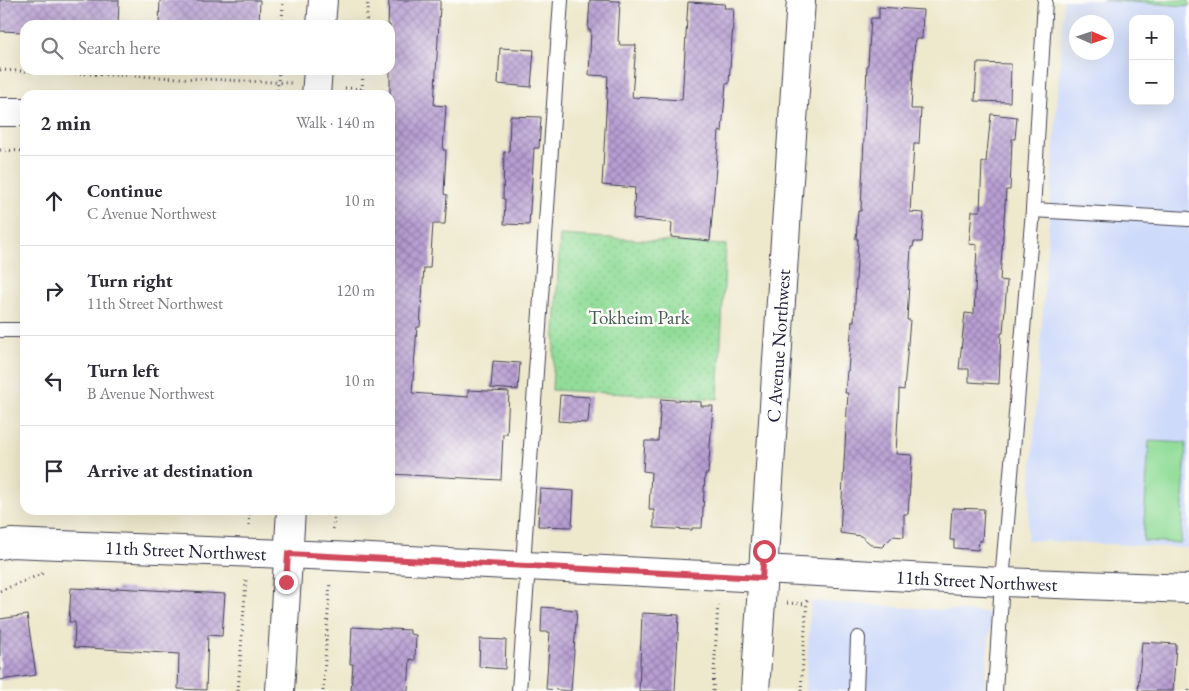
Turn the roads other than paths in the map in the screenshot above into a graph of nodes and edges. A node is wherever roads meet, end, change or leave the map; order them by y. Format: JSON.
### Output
{"nodes":[{"id":1,"x":323,"y":0,"type":"edge"},
{"id":2,"x":561,"y":0,"type":"edge"},
{"id":3,"x":801,"y":0,"type":"edge"},
{"id":4,"x":1045,"y":0,"type":"edge"},
{"id":5,"x":321,"y":20,"type":"edge"},
{"id":6,"x":315,"y":75,"type":"edge"},
{"id":7,"x":305,"y":89,"type":"edge"},
{"id":8,"x":0,"y":112,"type":"edge"},
{"id":9,"x":20,"y":112,"type":"edge"},
{"id":10,"x":1033,"y":210,"type":"junction"},
{"id":11,"x":1189,"y":219,"type":"edge"},
{"id":12,"x":0,"y":330,"type":"edge"},
{"id":13,"x":20,"y":330,"type":"edge"},
{"id":14,"x":291,"y":515,"type":"edge"},
{"id":15,"x":0,"y":546,"type":"edge"},
{"id":16,"x":288,"y":554,"type":"junction"},
{"id":17,"x":526,"y":565,"type":"junction"},
{"id":18,"x":762,"y":574,"type":"junction"},
{"id":19,"x":1002,"y":582,"type":"junction"},
{"id":20,"x":1189,"y":589,"type":"edge"},
{"id":21,"x":858,"y":638,"type":"dead end"},
{"id":22,"x":280,"y":691,"type":"edge"},
{"id":23,"x":519,"y":691,"type":"edge"},
{"id":24,"x":755,"y":691,"type":"edge"},
{"id":25,"x":856,"y":691,"type":"edge"},
{"id":26,"x":995,"y":691,"type":"edge"}],
"edges":[{"from":1,"to":5,"type":"street"},
{"from":2,"to":17,"type":"lane"},
{"from":3,"to":18,"type":"street","name":"C Avenue Northwest"},
{"from":4,"to":10,"type":"lane"},
{"from":6,"to":7,"type":"street"},
{"from":8,"to":9,"type":"street"},
{"from":10,"to":11,"type":"lane"},
{"from":10,"to":19,"type":"lane"},
{"from":12,"to":13,"type":"lane"},
{"from":14,"to":16,"type":"street"},
{"from":15,"to":16,"type":"street","name":"11th Street Northwest"},
{"from":16,"to":17,"type":"street","name":"11th Street Northwest"},
{"from":16,"to":22,"type":"street"},
{"from":17,"to":18,"type":"street","name":"11th Street Northwest"},
{"from":17,"to":23,"type":"lane"},
{"from":18,"to":19,"type":"street","name":"11th Street Northwest"},
{"from":18,"to":24,"type":"street","name":"C Avenue Northwest"},
{"from":19,"to":20,"type":"street","name":"11th Street Northwest"},
{"from":19,"to":26,"type":"lane"},
{"from":21,"to":25,"type":"lane"}]}
